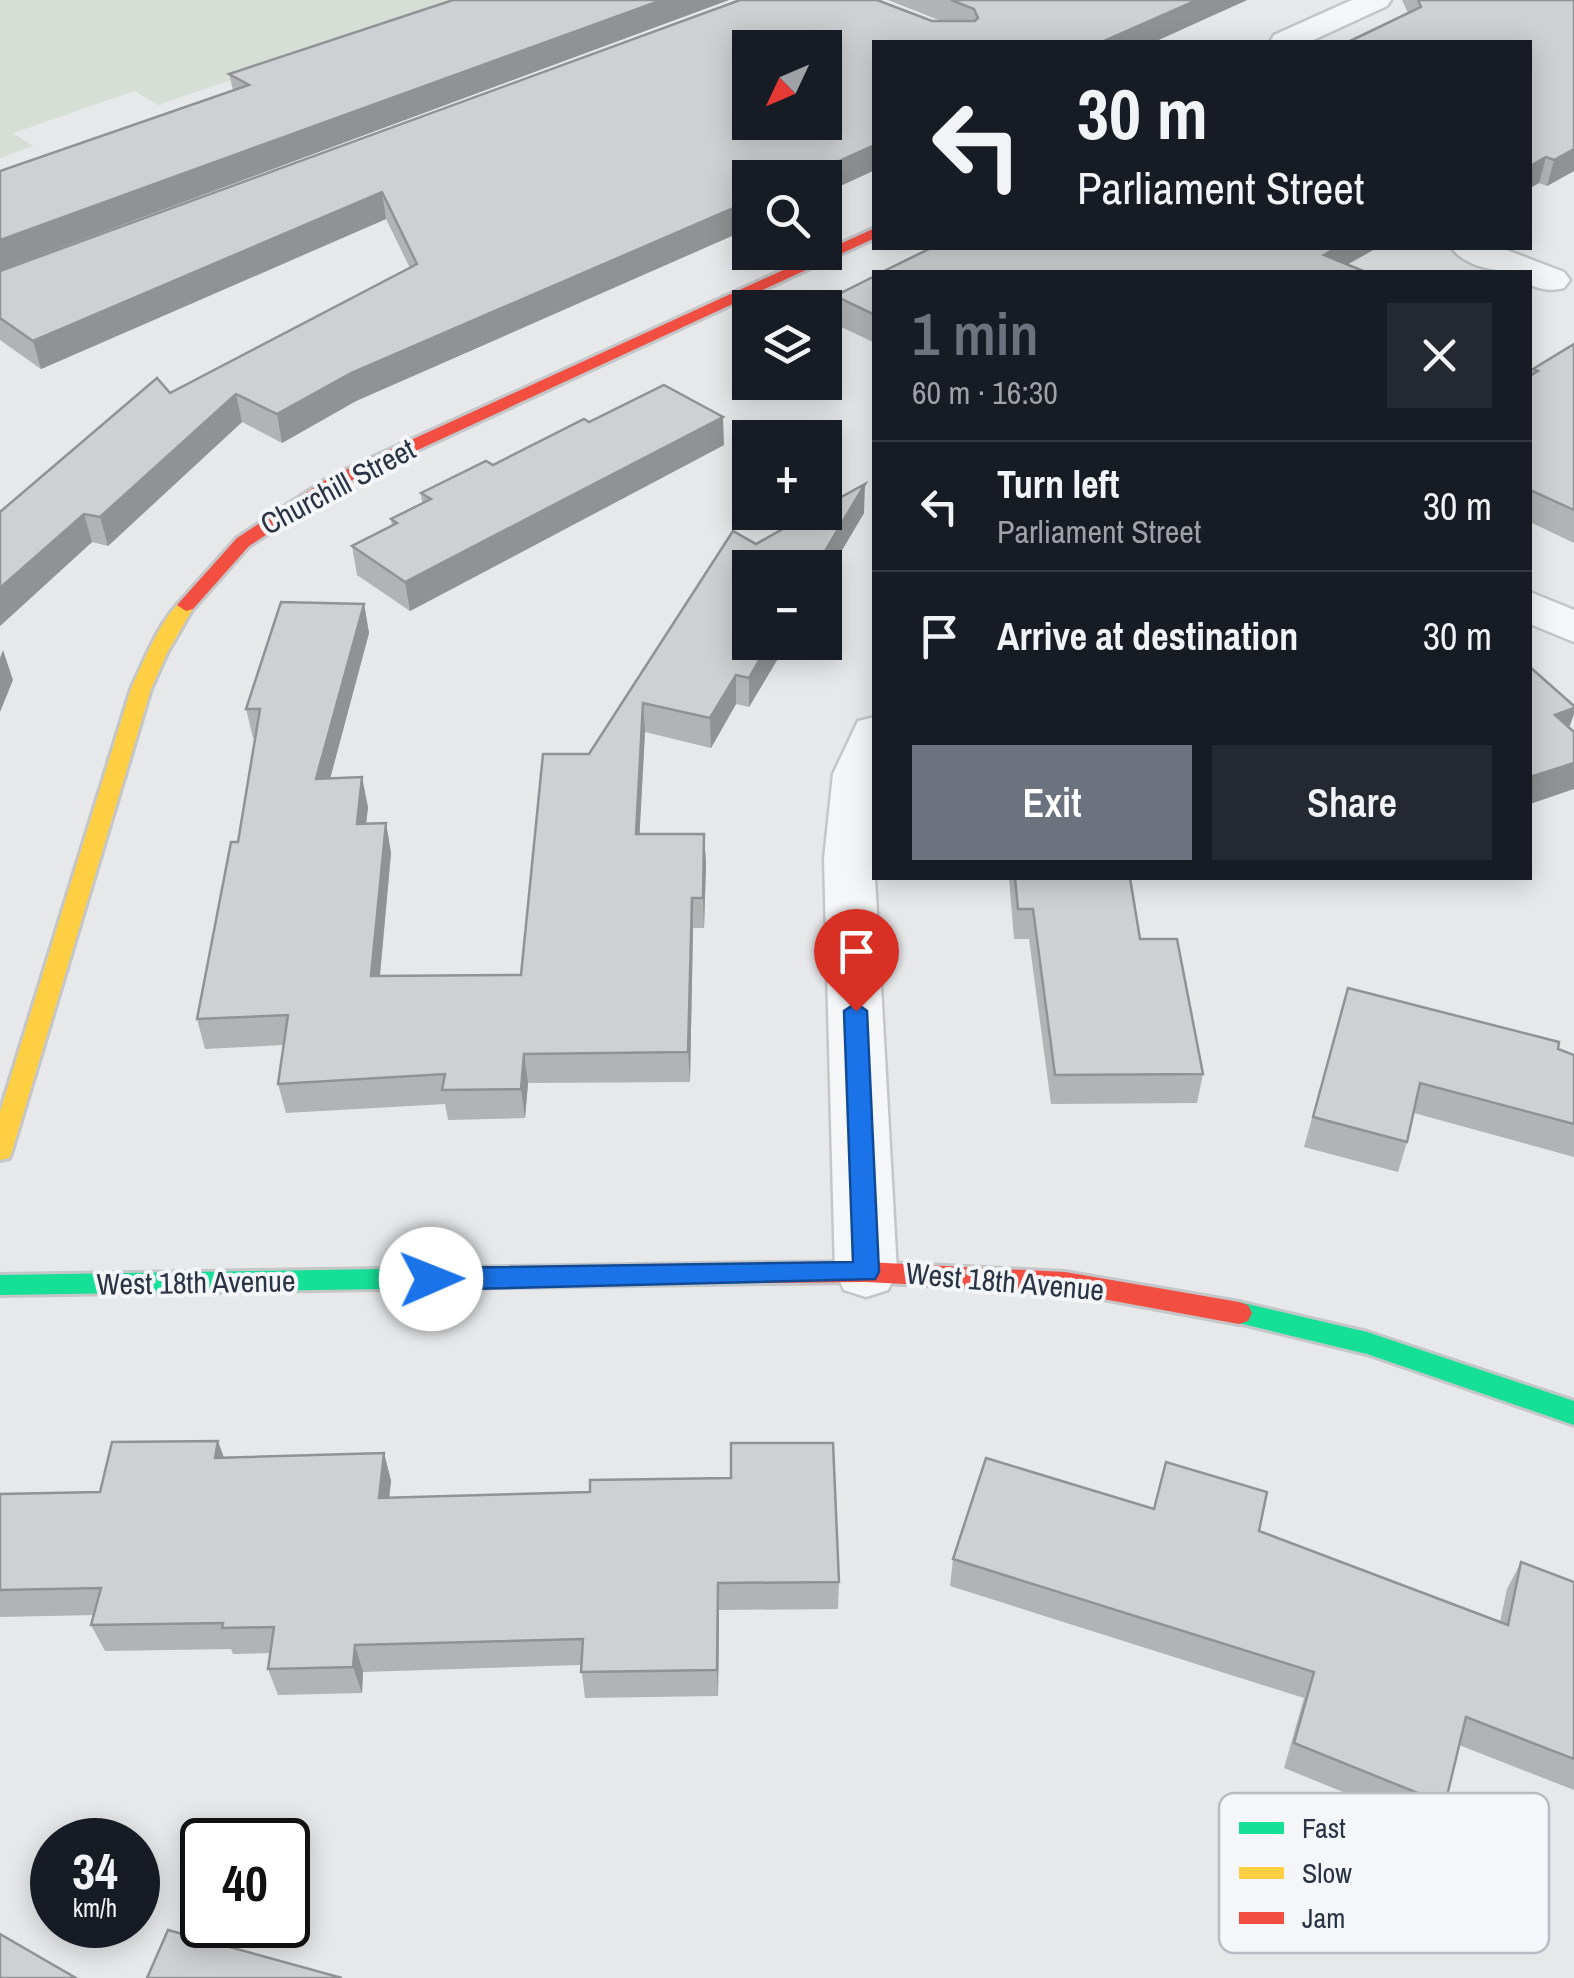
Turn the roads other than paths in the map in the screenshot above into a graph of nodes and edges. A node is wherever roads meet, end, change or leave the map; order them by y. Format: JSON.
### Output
{"nodes":[{"id":1,"x":1376,"y":0,"type":"edge"},
{"id":2,"x":1288,"y":40,"type":"edge"},
{"id":3,"x":872,"y":233,"type":"edge"},
{"id":4,"x":1475,"y":250,"type":"edge"},
{"id":5,"x":1526,"y":270,"type":"edge"},
{"id":6,"x":1532,"y":607,"type":"edge"},
{"id":7,"x":1574,"y":628,"type":"edge"},
{"id":8,"x":872,"y":739,"type":"edge"},
{"id":9,"x":0,"y":1151,"type":"edge"},
{"id":10,"x":866,"y":1272,"type":"junction"},
{"id":11,"x":0,"y":1285,"type":"edge"},
{"id":12,"x":1574,"y":1413,"type":"edge"}],
"edges":[{"from":1,"to":2,"type":"street"},
{"from":3,"to":9,"type":"street","name":"Churchill Street"},
{"from":4,"to":5,"type":"street"},
{"from":6,"to":7,"type":"street"},
{"from":8,"to":10,"type":"street"},
{"from":10,"to":11,"type":"street","name":"West 18th Avenue"},
{"from":10,"to":12,"type":"street","name":"West 18th Avenue"}]}
